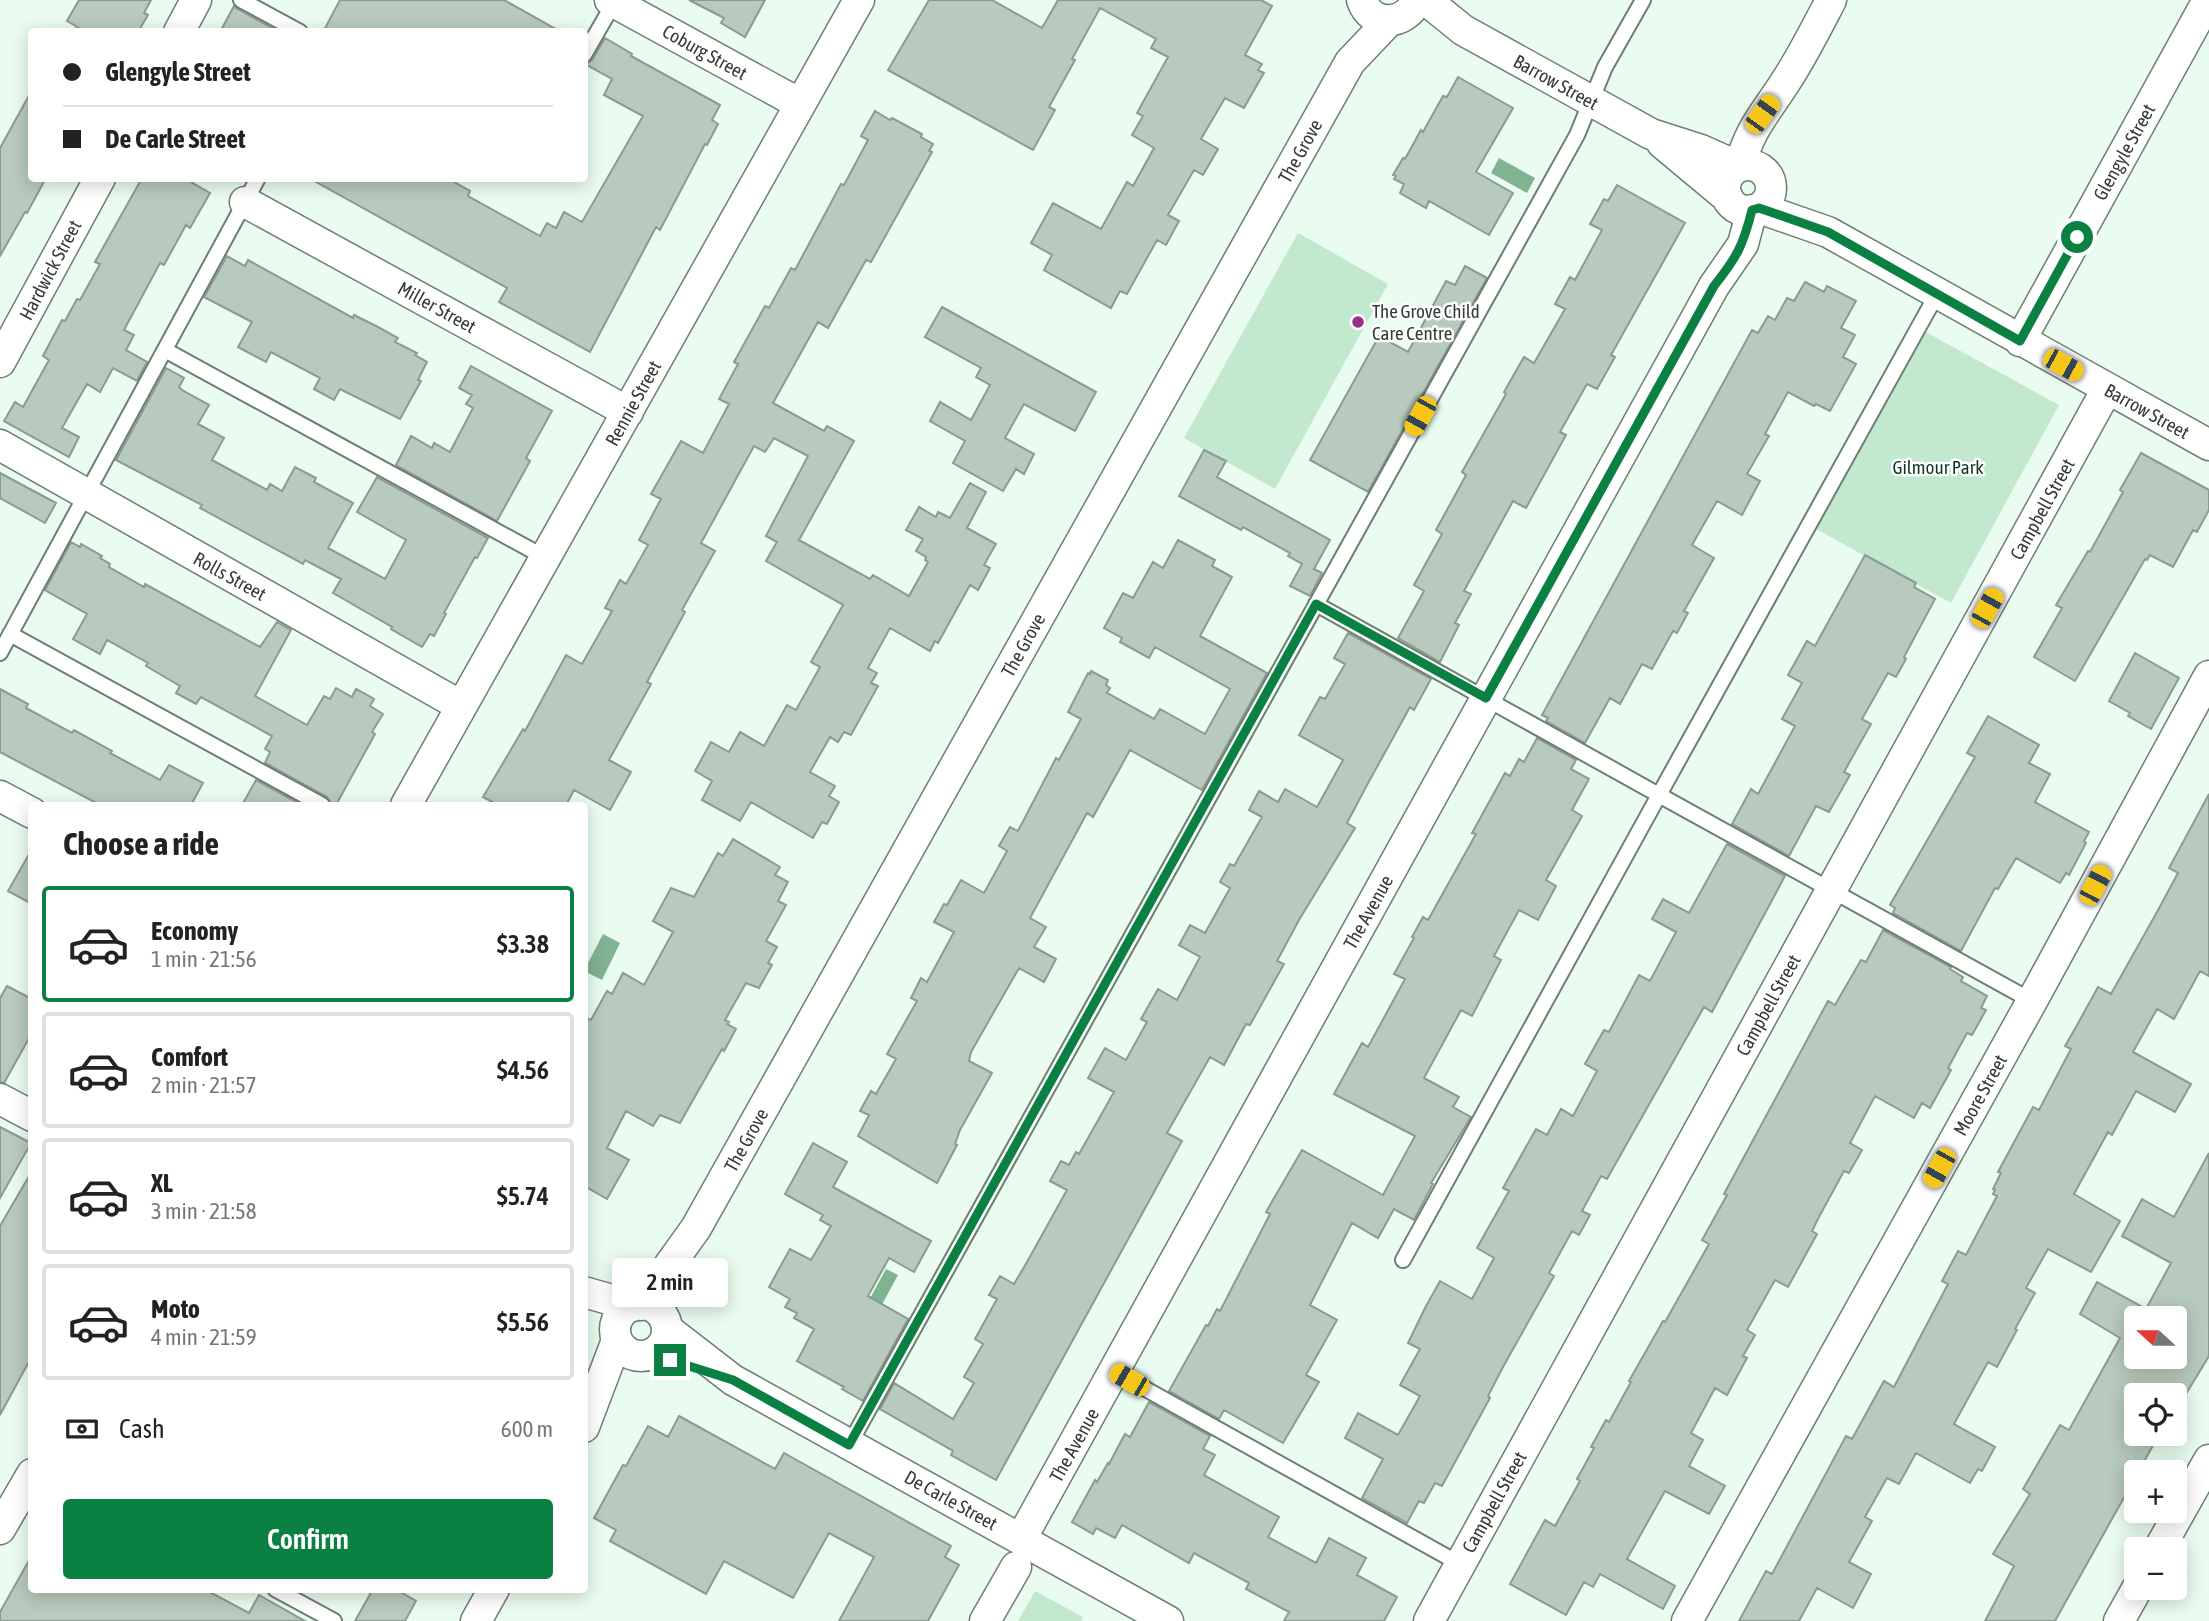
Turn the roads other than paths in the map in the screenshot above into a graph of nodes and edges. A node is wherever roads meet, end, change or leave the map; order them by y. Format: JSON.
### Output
{"nodes":[{"id":1,"x":197,"y":0,"type":"edge"},
{"id":2,"x":241,"y":0,"type":"edge"},
{"id":3,"x":859,"y":0,"type":"edge"},
{"id":4,"x":1643,"y":0,"type":"edge"},
{"id":5,"x":1831,"y":0,"type":"edge"},
{"id":6,"x":2208,"y":0,"type":"edge"},
{"id":7,"x":613,"y":1,"type":"edge"},
{"id":8,"x":1362,"y":2,"type":"edge"},
{"id":9,"x":1409,"y":9,"type":"edge"},
{"id":10,"x":181,"y":28,"type":"edge"},
{"id":11,"x":293,"y":28,"type":"edge"},
{"id":12,"x":588,"y":48,"type":"edge"},
{"id":13,"x":1350,"y":62,"type":"junction"},
{"id":14,"x":1591,"y":102,"type":"junction"},
{"id":15,"x":800,"y":104,"type":"junction"},
{"id":16,"x":98,"y":182,"type":"edge"},
{"id":17,"x":1748,"y":189,"type":"junction"},
{"id":18,"x":251,"y":190,"type":"edge"},
{"id":19,"x":1937,"y":294,"type":"junction"},
{"id":20,"x":2020,"y":341,"type":"junction"},
{"id":21,"x":165,"y":350,"type":"junction"},
{"id":22,"x":0,"y":362,"type":"edge"},
{"id":23,"x":2107,"y":389,"type":"junction"},
{"id":24,"x":628,"y":412,"type":"junction"},
{"id":25,"x":0,"y":445,"type":"edge"},
{"id":26,"x":2209,"y":445,"type":"edge"},
{"id":27,"x":86,"y":493,"type":"junction"},
{"id":28,"x":544,"y":557,"type":"junction"},
{"id":29,"x":1316,"y":604,"type":"junction"},
{"id":30,"x":10,"y":634,"type":"junction"},
{"id":31,"x":0,"y":653,"type":"edge"},
{"id":32,"x":2209,"y":676,"type":"edge"},
{"id":33,"x":1486,"y":698,"type":"junction"},
{"id":34,"x":461,"y":706,"type":"junction"},
{"id":35,"x":1658,"y":795,"type":"junction"},
{"id":36,"x":0,"y":796,"type":"edge"},
{"id":37,"x":317,"y":802,"type":"edge"},
{"id":38,"x":408,"y":802,"type":"edge"},
{"id":39,"x":28,"y":811,"type":"edge"},
{"id":40,"x":1832,"y":891,"type":"junction"},
{"id":41,"x":2032,"y":1002,"type":"junction"},
{"id":42,"x":0,"y":1098,"type":"edge"},
{"id":43,"x":28,"y":1114,"type":"edge"},
{"id":44,"x":1404,"y":1260,"type":"dead end"},
{"id":45,"x":588,"y":1293,"type":"edge"},
{"id":46,"x":588,"y":1307,"type":"edge"},
{"id":47,"x":651,"y":1314,"type":"junction"},
{"id":48,"x":630,"y":1345,"type":"junction"},
{"id":49,"x":1115,"y":1372,"type":"junction"},
{"id":50,"x":733,"y":1380,"type":"junction"},
{"id":51,"x":588,"y":1421,"type":"edge"},
{"id":52,"x":849,"y":1445,"type":"junction"},
{"id":53,"x":2209,"y":1460,"type":"edge"},
{"id":54,"x":28,"y":1481,"type":"edge"},
{"id":55,"x":0,"y":1529,"type":"edge"},
{"id":56,"x":2167,"y":1537,"type":"edge"},
{"id":57,"x":1018,"y":1553,"type":"junction"},
{"id":58,"x":1460,"y":1564,"type":"junction"},
{"id":59,"x":282,"y":1593,"type":"edge"},
{"id":60,"x":492,"y":1593,"type":"edge"},
{"id":61,"x":2131,"y":1600,"type":"edge"},
{"id":62,"x":1138,"y":1614,"type":"edge"},
{"id":63,"x":334,"y":1621,"type":"edge"},
{"id":64,"x":476,"y":1621,"type":"edge"},
{"id":65,"x":985,"y":1621,"type":"edge"},
{"id":66,"x":1168,"y":1621,"type":"edge"},
{"id":67,"x":1429,"y":1621,"type":"edge"},
{"id":68,"x":1687,"y":1621,"type":"edge"},
{"id":69,"x":2119,"y":1621,"type":"edge"}],
"edges":[{"from":1,"to":10,"type":"street"},
{"from":2,"to":11,"type":"lane"},
{"from":3,"to":15,"type":"street","name":"Rennie Street"},
{"from":4,"to":14,"type":"lane"},
{"from":5,"to":17,"type":"street","name":"The Avenue"},
{"from":6,"to":20,"type":"street","name":"Glengyle Street"},
{"from":7,"to":12,"type":"lane"},
{"from":7,"to":15,"type":"street","name":"Coburg Street"},
{"from":8,"to":9,"type":"street","name":"Barrow Street"},
{"from":8,"to":13,"type":"street","name":"The Grove"},
{"from":9,"to":13,"type":"street","name":"The Grove"},
{"from":9,"to":14,"type":"street","name":"Barrow Street"},
{"from":13,"to":47,"type":"street","name":"The Grove"},
{"from":14,"to":17,"type":"street","name":"Barrow Street"},
{"from":14,"to":29,"type":"lane"},
{"from":15,"to":24,"type":"street","name":"Rennie Street"},
{"from":16,"to":22,"type":"street","name":"Hardwick Street"},
{"from":17,"to":19,"type":"street","name":"Barrow Street"},
{"from":17,"to":33,"type":"street","name":"The Avenue"},
{"from":18,"to":21,"type":"lane"},
{"from":18,"to":24,"type":"street","name":"Miller Street"},
{"from":19,"to":20,"type":"street","name":"Barrow Street"},
{"from":19,"to":35,"type":"lane"},
{"from":20,"to":23,"type":"street","name":"Barrow Street"},
{"from":21,"to":27,"type":"lane"},
{"from":21,"to":28,"type":"lane"},
{"from":23,"to":26,"type":"street","name":"Barrow Street"},
{"from":23,"to":40,"type":"street","name":"Campbell Street"},
{"from":24,"to":28,"type":"street","name":"Rennie Street"},
{"from":25,"to":27,"type":"street","name":"Rolls Street"},
{"from":27,"to":30,"type":"lane"},
{"from":27,"to":34,"type":"street","name":"Rolls Street"},
{"from":28,"to":34,"type":"street","name":"Rennie Street"},
{"from":29,"to":33,"type":"lane"},
{"from":29,"to":52,"type":"lane"},
{"from":30,"to":31,"type":"lane"},
{"from":30,"to":37,"type":"lane"},
{"from":32,"to":41,"type":"street","name":"Moore Street"},
{"from":33,"to":35,"type":"lane"},
{"from":33,"to":49,"type":"street","name":"The Avenue"},
{"from":34,"to":38,"type":"street","name":"Rennie Street"},
{"from":35,"to":40,"type":"lane"},
{"from":35,"to":44,"type":"lane"},
{"from":36,"to":39,"type":"street"},
{"from":40,"to":41,"type":"lane"},
{"from":40,"to":58,"type":"street","name":"Campbell Street"},
{"from":41,"to":68,"type":"street","name":"Moore Street"},
{"from":42,"to":43,"type":"street"},
{"from":45,"to":47,"type":"street","name":"De Carle Street"},
{"from":46,"to":48,"type":"street","name":"De Carle Street"},
{"from":47,"to":48,"type":"street"},
{"from":47,"to":48,"type":"street"},
{"from":47,"to":50,"type":"street","name":"De Carle Street"},
{"from":48,"to":50,"type":"street","name":"De Carle Street"},
{"from":48,"to":51,"type":"street"},
{"from":49,"to":57,"type":"street","name":"The Avenue"},
{"from":49,"to":58,"type":"lane"},
{"from":50,"to":52,"type":"street","name":"De Carle Street"},
{"from":52,"to":57,"type":"street","name":"De Carle Street"},
{"from":53,"to":56,"type":"street"},
{"from":54,"to":55,"type":"street"},
{"from":57,"to":62,"type":"street","name":"De Carle Street"},
{"from":57,"to":65,"type":"street","name":"The Avenue"},
{"from":58,"to":67,"type":"street","name":"Campbell Street"},
{"from":59,"to":63,"type":"lane"},
{"from":60,"to":64,"type":"street"},
{"from":61,"to":69,"type":"street"},
{"from":62,"to":66,"type":"street","name":"De Carle Street"}]}
